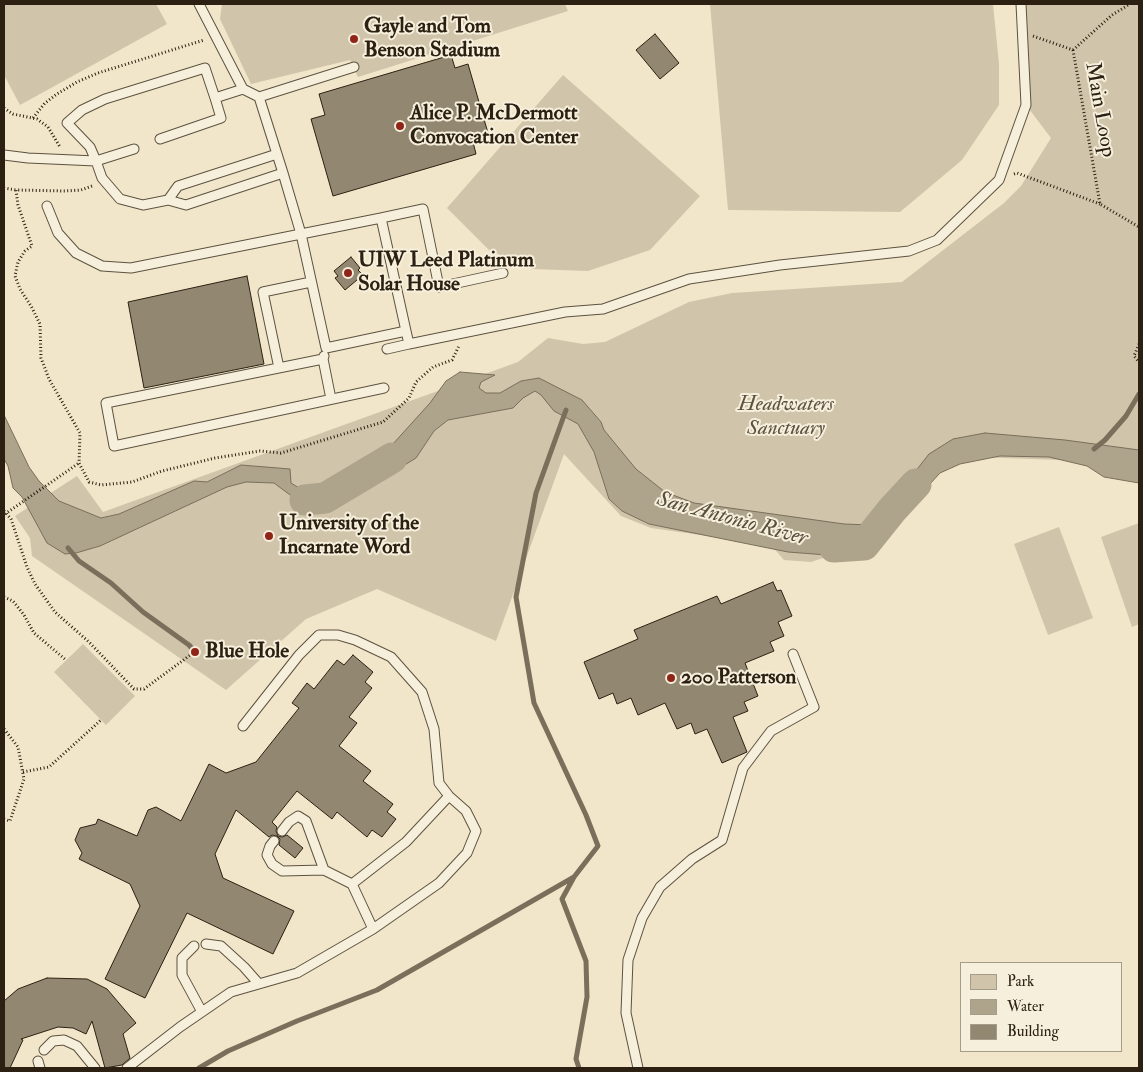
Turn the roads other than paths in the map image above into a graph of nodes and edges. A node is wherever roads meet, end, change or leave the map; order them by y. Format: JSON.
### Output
{"nodes":[{"id":1,"x":199,"y":4,"type":"edge"},
{"id":2,"x":1021,"y":4,"type":"edge"},
{"id":3,"x":354,"y":67,"type":"dead end"},
{"id":4,"x":243,"y":89,"type":"junction"},
{"id":5,"x":259,"y":97,"type":"junction"},
{"id":6,"x":215,"y":98,"type":"junction"},
{"id":7,"x":160,"y":139,"type":"dead end"},
{"id":8,"x":134,"y":149,"type":"dead end"},
{"id":9,"x":277,"y":154,"type":"junction"},
{"id":10,"x":4,"y":155,"type":"edge"},
{"id":11,"x":96,"y":161,"type":"junction"},
{"id":12,"x":283,"y":173,"type":"junction"},
{"id":13,"x":168,"y":200,"type":"junction"},
{"id":14,"x":46,"y":206,"type":"dead end"},
{"id":15,"x":381,"y":218,"type":"junction"},
{"id":16,"x":301,"y":234,"type":"junction"},
{"id":17,"x":503,"y":273,"type":"dead end"},
{"id":18,"x":311,"y":282,"type":"junction"},
{"id":19,"x":406,"y":331,"type":"junction"},
{"id":20,"x":409,"y":344,"type":"junction"},
{"id":21,"x":326,"y":348,"type":"junction"},
{"id":22,"x":387,"y":349,"type":"dead end"},
{"id":23,"x":322,"y":359,"type":"junction"},
{"id":24,"x":279,"y":368,"type":"junction"},
{"id":25,"x":384,"y":388,"type":"dead end"},
{"id":26,"x":331,"y":399,"type":"junction"},
{"id":27,"x":794,"y":654,"type":"dead end"},
{"id":28,"x":243,"y":726,"type":"dead end"},
{"id":29,"x":448,"y":796,"type":"junction"},
{"id":30,"x":282,"y":831,"type":"dead end"},
{"id":31,"x":274,"y":841,"type":"dead end"},
{"id":32,"x":324,"y":870,"type":"junction"},
{"id":33,"x":352,"y":884,"type":"junction"},
{"id":34,"x":373,"y":929,"type":"junction"},
{"id":35,"x":206,"y":944,"type":"dead end"},
{"id":36,"x":194,"y":946,"type":"dead end"},
{"id":37,"x":259,"y":984,"type":"junction"},
{"id":38,"x":202,"y":1012,"type":"junction"},
{"id":39,"x":44,"y":1050,"type":"dead end"},
{"id":40,"x":95,"y":1068,"type":"edge"},
{"id":41,"x":127,"y":1068,"type":"edge"},
{"id":42,"x":638,"y":1068,"type":"edge"}],
"edges":[{"from":1,"to":4,"type":"lane"},
{"from":2,"to":20,"type":"lane"},
{"from":3,"to":5,"type":"lane"},
{"from":4,"to":5,"type":"lane"},
{"from":4,"to":6,"type":"lane"},
{"from":5,"to":9,"type":"lane"},
{"from":6,"to":7,"type":"lane"},
{"from":6,"to":11,"type":"lane"},
{"from":8,"to":11,"type":"lane"},
{"from":9,"to":12,"type":"lane"},
{"from":9,"to":13,"type":"lane"},
{"from":10,"to":11,"type":"lane"},
{"from":11,"to":13,"type":"lane"},
{"from":12,"to":13,"type":"lane"},
{"from":12,"to":16,"type":"lane"},
{"from":14,"to":16,"type":"lane"},
{"from":15,"to":16,"type":"lane"},
{"from":15,"to":17,"type":"lane"},
{"from":15,"to":19,"type":"lane"},
{"from":16,"to":18,"type":"lane"},
{"from":18,"to":21,"type":"lane"},
{"from":18,"to":24,"type":"lane"},
{"from":19,"to":20,"type":"lane"},
{"from":19,"to":21,"type":"lane"},
{"from":20,"to":22,"type":"lane"},
{"from":21,"to":23,"type":"lane"},
{"from":23,"to":24,"type":"lane"},
{"from":23,"to":26,"type":"lane"},
{"from":24,"to":26,"type":"lane"},
{"from":25,"to":26,"type":"lane"},
{"from":27,"to":42,"type":"lane"},
{"from":28,"to":29,"type":"lane"},
{"from":29,"to":33,"type":"lane"},
{"from":29,"to":34,"type":"lane"},
{"from":30,"to":32,"type":"lane"},
{"from":31,"to":32,"type":"lane"},
{"from":32,"to":33,"type":"lane"},
{"from":33,"to":34,"type":"lane"},
{"from":34,"to":37,"type":"lane"},
{"from":35,"to":37,"type":"lane"},
{"from":36,"to":38,"type":"lane"},
{"from":37,"to":38,"type":"lane"},
{"from":38,"to":41,"type":"lane"},
{"from":39,"to":40,"type":"lane"}]}
